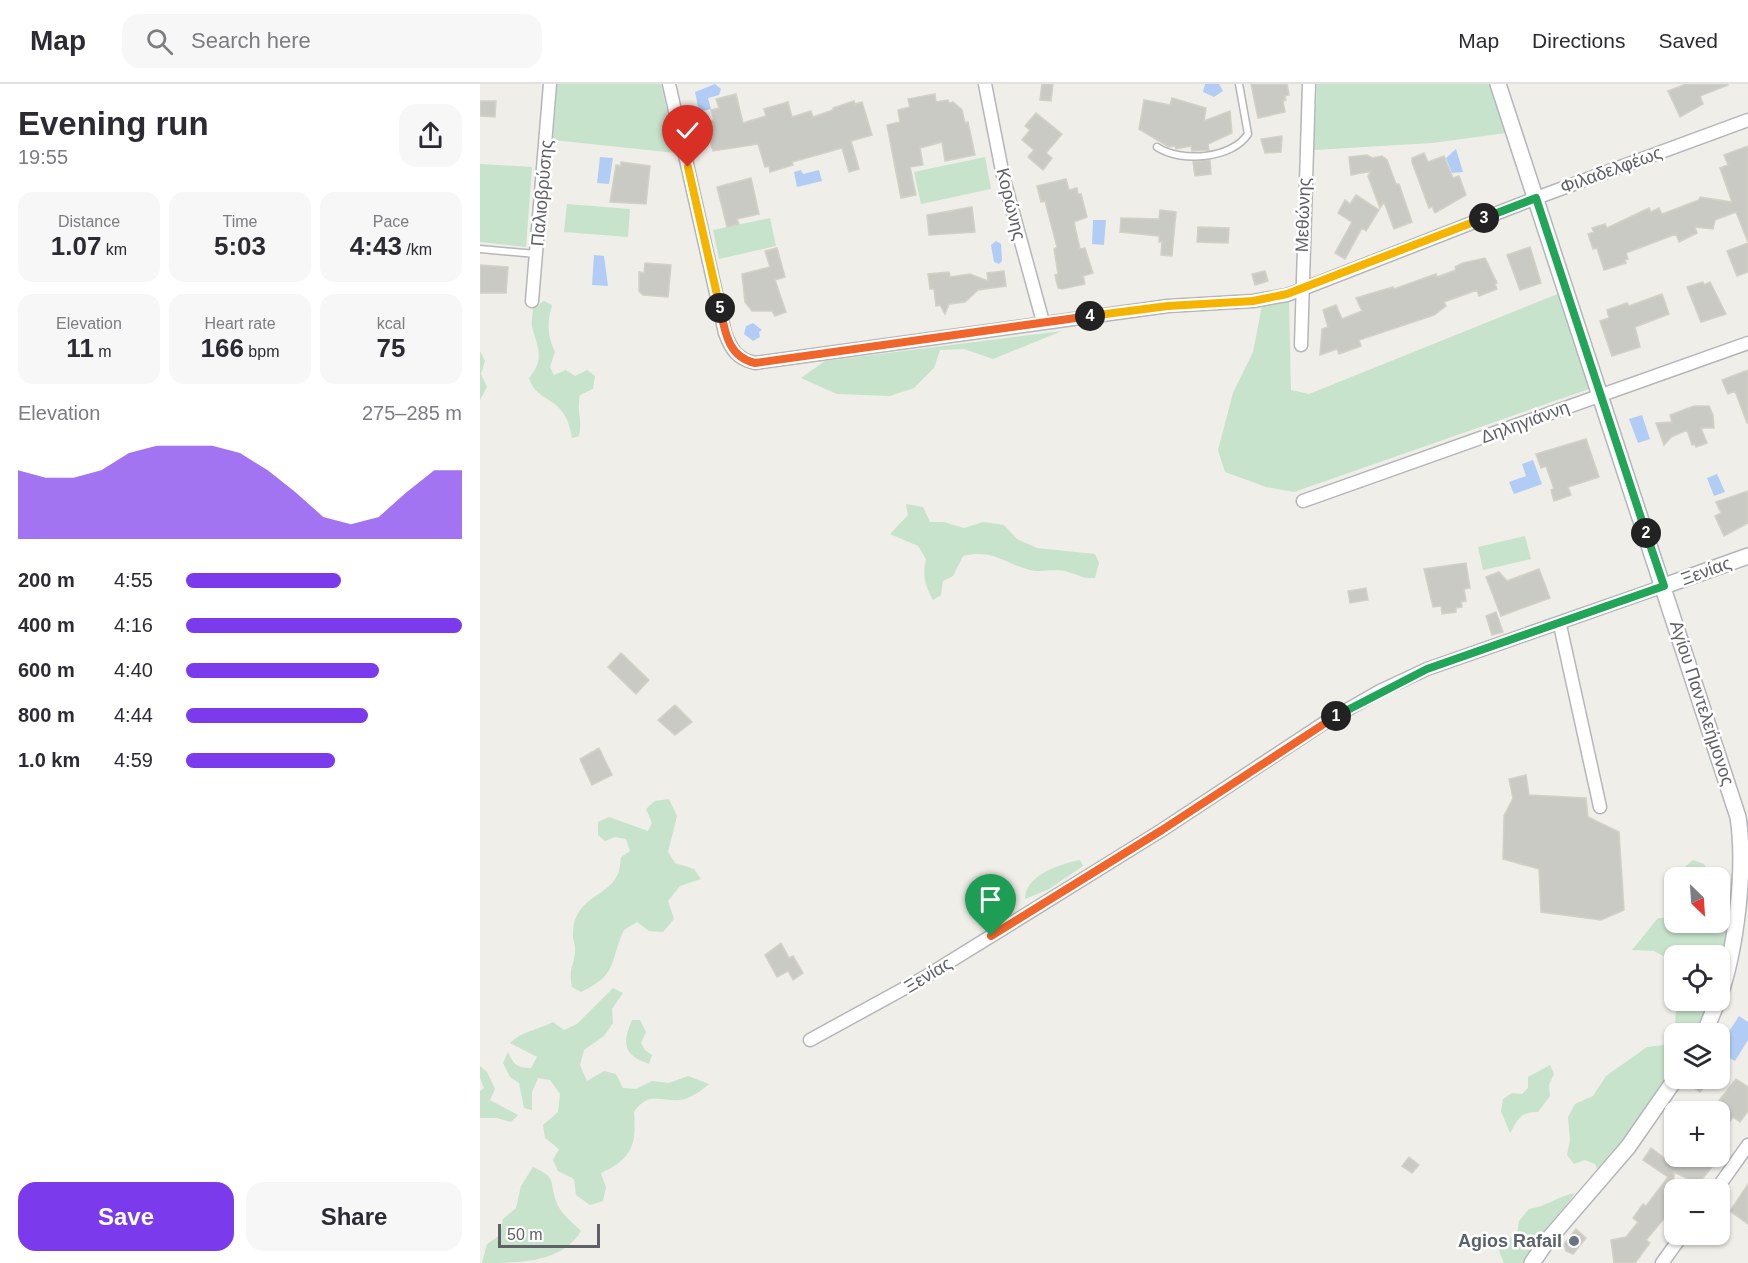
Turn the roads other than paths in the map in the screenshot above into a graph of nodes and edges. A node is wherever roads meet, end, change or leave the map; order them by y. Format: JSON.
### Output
{"nodes":[{"id":1,"x":550,"y":84,"type":"edge"},
{"id":2,"x":669,"y":84,"type":"edge"},
{"id":3,"x":985,"y":84,"type":"edge"},
{"id":4,"x":1239,"y":84,"type":"edge"},
{"id":5,"x":1309,"y":84,"type":"edge"},
{"id":6,"x":1498,"y":84,"type":"edge"},
{"id":7,"x":1748,"y":120,"type":"edge"},
{"id":8,"x":1157,"y":147,"type":"dead end"},
{"id":9,"x":1536,"y":198,"type":"junction"},
{"id":10,"x":480,"y":249,"type":"edge"},
{"id":11,"x":537,"y":254,"type":"junction"},
{"id":12,"x":1301,"y":289,"type":"junction"},
{"id":13,"x":532,"y":301,"type":"dead end"},
{"id":14,"x":1043,"y":322,"type":"junction"},
{"id":15,"x":1748,"y":343,"type":"edge"},
{"id":16,"x":1301,"y":345,"type":"dead end"},
{"id":17,"x":1601,"y":395,"type":"junction"},
{"id":18,"x":1303,"y":501,"type":"dead end"},
{"id":19,"x":1748,"y":556,"type":"edge"},
{"id":20,"x":1664,"y":586,"type":"junction"},
{"id":21,"x":1560,"y":625,"type":"junction"},
{"id":22,"x":1600,"y":807,"type":"dead end"},
{"id":23,"x":1730,"y":949,"type":"edge"},
{"id":24,"x":810,"y":1040,"type":"dead end"},
{"id":25,"x":1668,"y":1089,"type":"edge"},
{"id":26,"x":1748,"y":1145,"type":"edge"},
{"id":27,"x":1724,"y":1179,"type":"edge"},
{"id":28,"x":1675,"y":1245,"type":"edge"},
{"id":29,"x":1532,"y":1263,"type":"edge"},
{"id":30,"x":1662,"y":1263,"type":"edge"}],
"edges":[{"from":1,"to":11,"type":"street","name":"Παλιοβρύσης"},
{"from":2,"to":14,"type":"street","name":"Φιλαδελφέως"},
{"from":3,"to":14,"type":"street","name":"Κορώνης"},
{"from":4,"to":8,"type":"lane"},
{"from":5,"to":12,"type":"street","name":"Μεθώνης"},
{"from":6,"to":9,"type":"street","name":"Αγίου Παντελεήμονος"},
{"from":7,"to":9,"type":"street","name":"Φιλαδελφέως"},
{"from":9,"to":12,"type":"street","name":"Φιλαδελφέως"},
{"from":9,"to":17,"type":"street","name":"Αγίου Παντελεήμονος"},
{"from":10,"to":11,"type":"lane"},
{"from":11,"to":13,"type":"street","name":"Παλιοβρύσης"},
{"from":12,"to":14,"type":"street","name":"Φιλαδελφέως"},
{"from":12,"to":16,"type":"street","name":"Μεθώνης"},
{"from":15,"to":17,"type":"street","name":"Δηληγιάννη"},
{"from":17,"to":18,"type":"street","name":"Δηληγιάννη"},
{"from":17,"to":20,"type":"street","name":"Αγίου Παντελεήμονος"},
{"from":19,"to":20,"type":"street","name":"Ξενίας"},
{"from":20,"to":21,"type":"street","name":"Ξενίας"},
{"from":20,"to":23,"type":"street","name":"Αγίου Παντελεήμονος"},
{"from":21,"to":22,"type":"street"},
{"from":21,"to":24,"type":"street","name":"Ξενίας"},
{"from":25,"to":29,"type":"street"},
{"from":26,"to":27,"type":"street"},
{"from":28,"to":30,"type":"street"}]}
